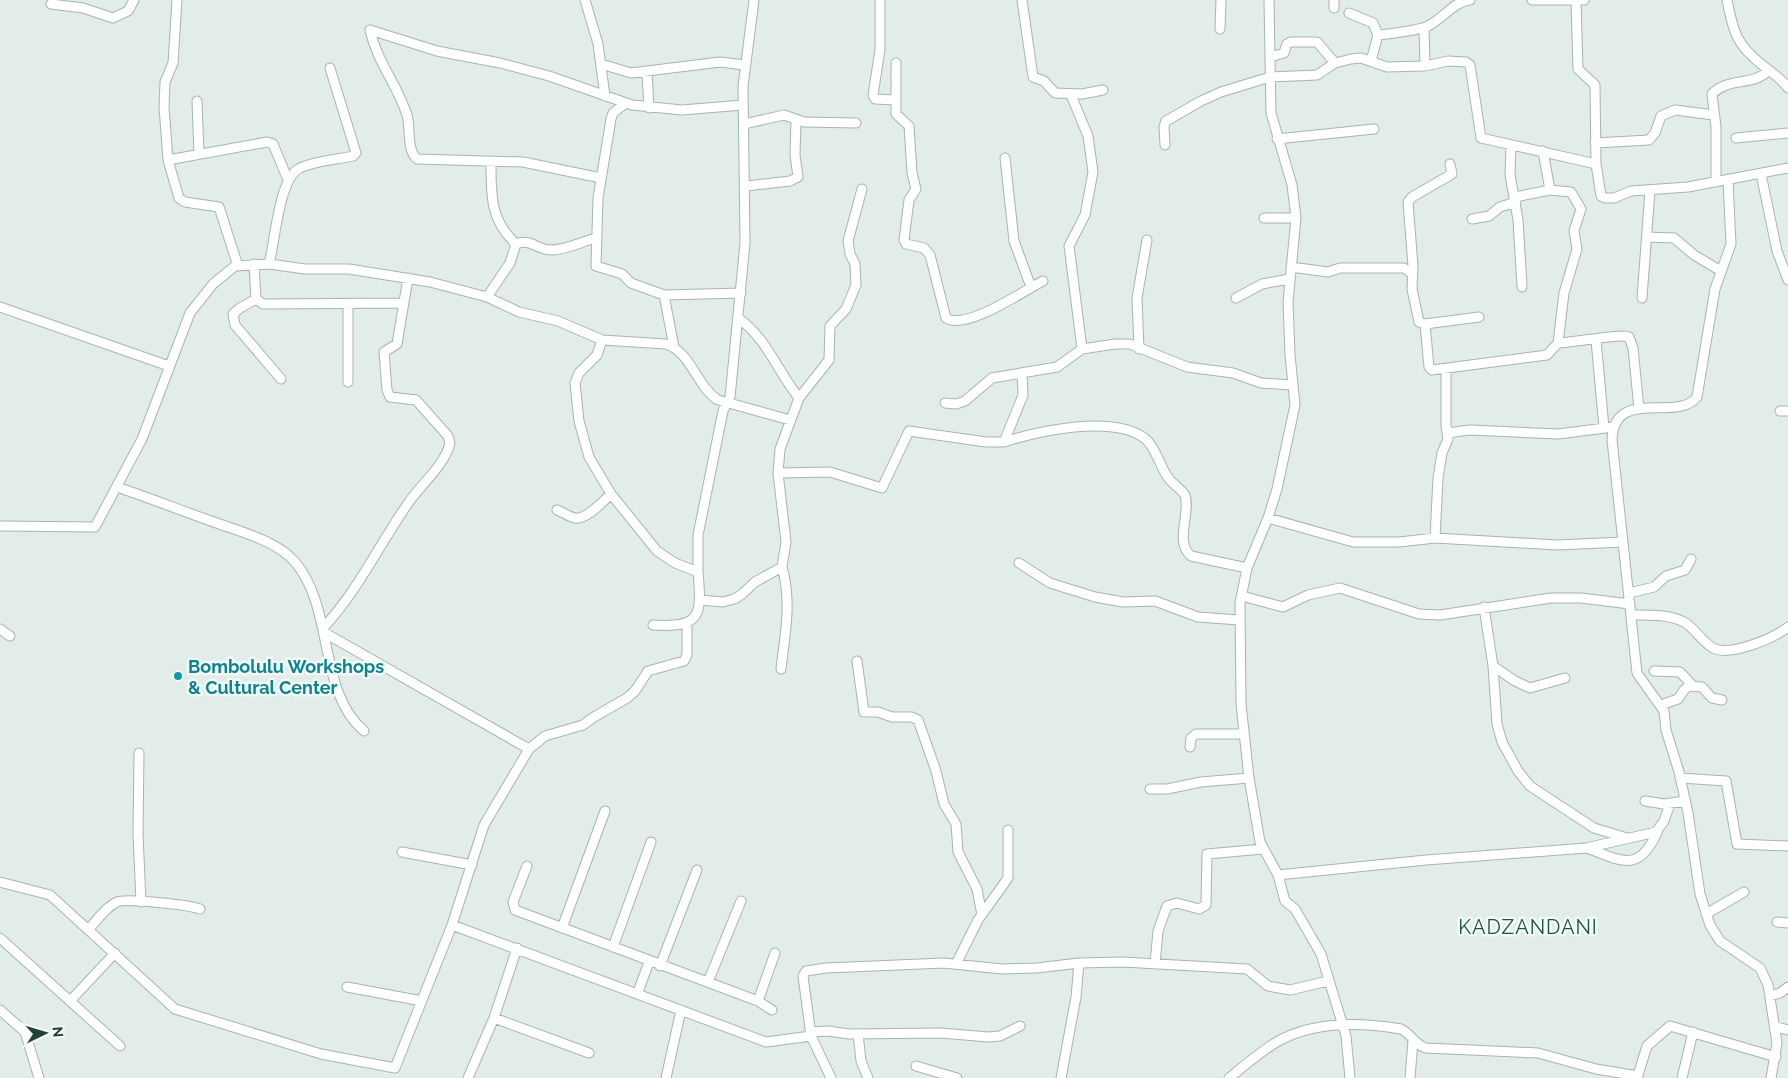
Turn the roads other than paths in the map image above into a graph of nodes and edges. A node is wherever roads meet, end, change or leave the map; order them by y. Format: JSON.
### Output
{"nodes":[{"id":1,"x":134,"y":0,"type":"edge"},
{"id":2,"x":177,"y":0,"type":"edge"},
{"id":3,"x":585,"y":0,"type":"edge"},
{"id":4,"x":754,"y":0,"type":"edge"},
{"id":5,"x":880,"y":0,"type":"edge"},
{"id":6,"x":1022,"y":0,"type":"edge"},
{"id":7,"x":1221,"y":0,"type":"edge"},
{"id":8,"x":1269,"y":0,"type":"edge"},
{"id":9,"x":1470,"y":0,"type":"edge"},
{"id":10,"x":1532,"y":0,"type":"edge"},
{"id":11,"x":1727,"y":0,"type":"edge"},
{"id":12,"x":1580,"y":1,"type":"edge"},
{"id":13,"x":52,"y":4,"type":"dead end"},
{"id":14,"x":1349,"y":14,"type":"dead end"},
{"id":15,"x":1424,"y":28,"type":"junction"},
{"id":16,"x":1220,"y":29,"type":"dead end"},
{"id":17,"x":1378,"y":35,"type":"junction"},
{"id":18,"x":1270,"y":57,"type":"junction"},
{"id":19,"x":1371,"y":61,"type":"junction"},
{"id":20,"x":896,"y":63,"type":"dead end"},
{"id":21,"x":1335,"y":63,"type":"junction"},
{"id":22,"x":601,"y":64,"type":"junction"},
{"id":23,"x":745,"y":65,"type":"junction"},
{"id":24,"x":1425,"y":66,"type":"junction"},
{"id":25,"x":330,"y":68,"type":"dead end"},
{"id":26,"x":1769,"y":70,"type":"junction"},
{"id":27,"x":647,"y":72,"type":"junction"},
{"id":28,"x":1270,"y":78,"type":"junction"},
{"id":29,"x":1787,"y":83,"type":"edge"},
{"id":30,"x":1102,"y":90,"type":"dead end"},
{"id":31,"x":1071,"y":95,"type":"junction"},
{"id":32,"x":605,"y":96,"type":"junction"},
{"id":33,"x":197,"y":100,"type":"dead end"},
{"id":34,"x":896,"y":100,"type":"junction"},
{"id":35,"x":626,"y":103,"type":"junction"},
{"id":36,"x":743,"y":105,"type":"junction"},
{"id":37,"x":649,"y":108,"type":"junction"},
{"id":38,"x":1714,"y":115,"type":"junction"},
{"id":39,"x":796,"y":120,"type":"junction"},
{"id":40,"x":856,"y":123,"type":"dead end"},
{"id":41,"x":744,"y":124,"type":"junction"},
{"id":42,"x":1374,"y":129,"type":"dead end"},
{"id":43,"x":1788,"y":133,"type":"edge"},
{"id":44,"x":1736,"y":138,"type":"dead end"},
{"id":45,"x":1277,"y":139,"type":"junction"},
{"id":46,"x":1595,"y":143,"type":"junction"},
{"id":47,"x":1165,"y":145,"type":"dead end"},
{"id":48,"x":1512,"y":145,"type":"junction"},
{"id":49,"x":1543,"y":151,"type":"junction"},
{"id":50,"x":199,"y":154,"type":"junction"},
{"id":51,"x":1005,"y":158,"type":"dead end"},
{"id":52,"x":168,"y":160,"type":"junction"},
{"id":53,"x":491,"y":161,"type":"junction"},
{"id":54,"x":1450,"y":164,"type":"dead end"},
{"id":55,"x":1596,"y":164,"type":"junction"},
{"id":56,"x":1788,"y":168,"type":"edge"},
{"id":57,"x":1761,"y":174,"type":"junction"},
{"id":58,"x":601,"y":178,"type":"junction"},
{"id":59,"x":288,"y":180,"type":"junction"},
{"id":60,"x":1728,"y":180,"type":"junction"},
{"id":61,"x":1716,"y":182,"type":"junction"},
{"id":62,"x":746,"y":186,"type":"junction"},
{"id":63,"x":862,"y":189,"type":"dead end"},
{"id":64,"x":1550,"y":190,"type":"junction"},
{"id":65,"x":1650,"y":190,"type":"junction"},
{"id":66,"x":1516,"y":199,"type":"junction"},
{"id":67,"x":1264,"y":218,"type":"dead end"},
{"id":68,"x":1296,"y":218,"type":"junction"},
{"id":69,"x":1472,"y":219,"type":"dead end"},
{"id":70,"x":1647,"y":237,"type":"junction"},
{"id":71,"x":596,"y":238,"type":"junction"},
{"id":72,"x":1147,"y":240,"type":"dead end"},
{"id":73,"x":516,"y":244,"type":"junction"},
{"id":74,"x":254,"y":264,"type":"junction"},
{"id":75,"x":269,"y":264,"type":"junction"},
{"id":76,"x":238,"y":266,"type":"junction"},
{"id":77,"x":1291,"y":267,"type":"junction"},
{"id":78,"x":1721,"y":271,"type":"junction"},
{"id":79,"x":1412,"y":274,"type":"junction"},
{"id":80,"x":408,"y":278,"type":"junction"},
{"id":81,"x":1289,"y":279,"type":"junction"},
{"id":82,"x":1788,"y":280,"type":"edge"},
{"id":83,"x":1043,"y":281,"type":"dead end"},
{"id":84,"x":1031,"y":287,"type":"junction"},
{"id":85,"x":1522,"y":287,"type":"dead end"},
{"id":86,"x":741,"y":293,"type":"junction"},
{"id":87,"x":664,"y":295,"type":"junction"},
{"id":88,"x":487,"y":297,"type":"junction"},
{"id":89,"x":1236,"y":298,"type":"dead end"},
{"id":90,"x":1642,"y":298,"type":"dead end"},
{"id":91,"x":256,"y":299,"type":"junction"},
{"id":92,"x":403,"y":303,"type":"junction"},
{"id":93,"x":348,"y":305,"type":"junction"},
{"id":94,"x":0,"y":307,"type":"edge"},
{"id":95,"x":1480,"y":317,"type":"dead end"},
{"id":96,"x":738,"y":318,"type":"junction"},
{"id":97,"x":1425,"y":324,"type":"junction"},
{"id":98,"x":602,"y":340,"type":"junction"},
{"id":99,"x":1596,"y":340,"type":"junction"},
{"id":100,"x":1558,"y":343,"type":"junction"},
{"id":101,"x":674,"y":347,"type":"junction"},
{"id":102,"x":1082,"y":349,"type":"junction"},
{"id":103,"x":1140,"y":349,"type":"junction"},
{"id":104,"x":169,"y":366,"type":"junction"},
{"id":105,"x":1446,"y":369,"type":"junction"},
{"id":106,"x":1022,"y":374,"type":"junction"},
{"id":107,"x":281,"y":379,"type":"dead end"},
{"id":108,"x":348,"y":382,"type":"dead end"},
{"id":109,"x":1292,"y":386,"type":"junction"},
{"id":110,"x":799,"y":398,"type":"junction"},
{"id":111,"x":727,"y":404,"type":"junction"},
{"id":112,"x":945,"y":404,"type":"dead end"},
{"id":113,"x":1639,"y":409,"type":"junction"},
{"id":114,"x":790,"y":420,"type":"junction"},
{"id":115,"x":1609,"y":427,"type":"junction"},
{"id":116,"x":1447,"y":433,"type":"junction"},
{"id":117,"x":1004,"y":442,"type":"junction"},
{"id":118,"x":778,"y":473,"type":"junction"},
{"id":119,"x":118,"y":487,"type":"junction"},
{"id":120,"x":611,"y":494,"type":"junction"},
{"id":121,"x":557,"y":510,"type":"dead end"},
{"id":122,"x":1268,"y":518,"type":"junction"},
{"id":123,"x":0,"y":526,"type":"edge"},
{"id":124,"x":1434,"y":538,"type":"junction"},
{"id":125,"x":1624,"y":542,"type":"junction"},
{"id":126,"x":1691,"y":559,"type":"dead end"},
{"id":127,"x":1019,"y":564,"type":"dead end"},
{"id":128,"x":782,"y":567,"type":"junction"},
{"id":129,"x":1247,"y":568,"type":"junction"},
{"id":130,"x":698,"y":572,"type":"junction"},
{"id":131,"x":1629,"y":593,"type":"junction"},
{"id":132,"x":1242,"y":596,"type":"junction"},
{"id":133,"x":699,"y":600,"type":"junction"},
{"id":134,"x":1630,"y":604,"type":"junction"},
{"id":135,"x":1484,"y":607,"type":"junction"},
{"id":136,"x":1630,"y":615,"type":"junction"},
{"id":137,"x":1239,"y":620,"type":"junction"},
{"id":138,"x":687,"y":623,"type":"junction"},
{"id":139,"x":653,"y":625,"type":"dead end"},
{"id":140,"x":1788,"y":626,"type":"edge"},
{"id":141,"x":0,"y":629,"type":"edge"},
{"id":142,"x":324,"y":631,"type":"junction"},
{"id":143,"x":10,"y":636,"type":"dead end"},
{"id":144,"x":857,"y":661,"type":"dead end"},
{"id":145,"x":1492,"y":666,"type":"junction"},
{"id":146,"x":781,"y":669,"type":"dead end"},
{"id":147,"x":1654,"y":671,"type":"dead end"},
{"id":148,"x":1565,"y":678,"type":"dead end"},
{"id":149,"x":1693,"y":686,"type":"junction"},
{"id":150,"x":1722,"y":700,"type":"dead end"},
{"id":151,"x":1661,"y":705,"type":"junction"},
{"id":152,"x":364,"y":731,"type":"dead end"},
{"id":153,"x":1243,"y":734,"type":"junction"},
{"id":154,"x":1190,"y":747,"type":"dead end"},
{"id":155,"x":529,"y":749,"type":"junction"},
{"id":156,"x":139,"y":753,"type":"dead end"},
{"id":157,"x":1249,"y":778,"type":"junction"},
{"id":158,"x":1680,"y":778,"type":"junction"},
{"id":159,"x":1150,"y":789,"type":"dead end"},
{"id":160,"x":1645,"y":801,"type":"dead end"},
{"id":161,"x":1685,"y":801,"type":"junction"},
{"id":162,"x":1670,"y":804,"type":"junction"},
{"id":163,"x":605,"y":811,"type":"dead end"},
{"id":164,"x":1008,"y":830,"type":"dead end"},
{"id":165,"x":1658,"y":830,"type":"junction"},
{"id":166,"x":1627,"y":838,"type":"junction"},
{"id":167,"x":651,"y":842,"type":"dead end"},
{"id":168,"x":1788,"y":846,"type":"edge"},
{"id":169,"x":1586,"y":848,"type":"junction"},
{"id":170,"x":1263,"y":849,"type":"junction"},
{"id":171,"x":402,"y":852,"type":"dead end"},
{"id":172,"x":472,"y":865,"type":"junction"},
{"id":173,"x":527,"y":866,"type":"dead end"},
{"id":174,"x":697,"y":870,"type":"dead end"},
{"id":175,"x":1278,"y":875,"type":"junction"},
{"id":176,"x":0,"y":882,"type":"edge"},
{"id":177,"x":1744,"y":892,"type":"dead end"},
{"id":178,"x":741,"y":901,"type":"dead end"},
{"id":179,"x":141,"y":902,"type":"junction"},
{"id":180,"x":200,"y":909,"type":"dead end"},
{"id":181,"x":1706,"y":914,"type":"junction"},
{"id":182,"x":982,"y":915,"type":"junction"},
{"id":183,"x":1777,"y":922,"type":"dead end"},
{"id":184,"x":1788,"y":923,"type":"edge"},
{"id":185,"x":452,"y":925,"type":"junction"},
{"id":186,"x":562,"y":928,"type":"junction"},
{"id":187,"x":89,"y":929,"type":"junction"},
{"id":188,"x":0,"y":938,"type":"edge"},
{"id":189,"x":518,"y":948,"type":"junction"},
{"id":190,"x":613,"y":948,"type":"junction"},
{"id":191,"x":115,"y":953,"type":"junction"},
{"id":192,"x":775,"y":953,"type":"dead end"},
{"id":193,"x":649,"y":962,"type":"junction"},
{"id":194,"x":1079,"y":963,"type":"junction"},
{"id":195,"x":956,"y":964,"type":"junction"},
{"id":196,"x":1155,"y":964,"type":"junction"},
{"id":197,"x":660,"y":966,"type":"junction"},
{"id":198,"x":1328,"y":981,"type":"junction"},
{"id":199,"x":708,"y":982,"type":"junction"},
{"id":200,"x":347,"y":987,"type":"dead end"},
{"id":201,"x":1788,"y":987,"type":"edge"},
{"id":202,"x":638,"y":992,"type":"junction"},
{"id":203,"x":1770,"y":996,"type":"junction"},
{"id":204,"x":71,"y":1000,"type":"junction"},
{"id":205,"x":422,"y":1001,"type":"junction"},
{"id":206,"x":758,"y":1001,"type":"junction"},
{"id":207,"x":0,"y":1010,"type":"edge"},
{"id":208,"x":681,"y":1010,"type":"junction"},
{"id":209,"x":772,"y":1010,"type":"dead end"},
{"id":210,"x":494,"y":1018,"type":"junction"},
{"id":211,"x":1343,"y":1025,"type":"junction"},
{"id":212,"x":1020,"y":1026,"type":"dead end"},
{"id":213,"x":1776,"y":1028,"type":"junction"},
{"id":214,"x":1788,"y":1030,"type":"edge"},
{"id":215,"x":1693,"y":1032,"type":"junction"},
{"id":216,"x":810,"y":1034,"type":"junction"},
{"id":217,"x":858,"y":1034,"type":"junction"},
{"id":218,"x":1413,"y":1041,"type":"junction"},
{"id":219,"x":120,"y":1046,"type":"dead end"},
{"id":220,"x":589,"y":1053,"type":"dead end"},
{"id":221,"x":1776,"y":1056,"type":"junction"},
{"id":222,"x":916,"y":1066,"type":"dead end"},
{"id":223,"x":395,"y":1068,"type":"junction"},
{"id":224,"x":1637,"y":1077,"type":"edge"},
{"id":225,"x":40,"y":1078,"type":"edge"},
{"id":226,"x":392,"y":1078,"type":"edge"},
{"id":227,"x":468,"y":1078,"type":"edge"},
{"id":228,"x":666,"y":1078,"type":"edge"},
{"id":229,"x":831,"y":1078,"type":"edge"},
{"id":230,"x":868,"y":1078,"type":"edge"},
{"id":231,"x":957,"y":1078,"type":"edge"},
{"id":232,"x":1062,"y":1078,"type":"edge"},
{"id":233,"x":1229,"y":1078,"type":"edge"},
{"id":234,"x":1350,"y":1078,"type":"edge"},
{"id":235,"x":1410,"y":1078,"type":"edge"},
{"id":236,"x":1682,"y":1078,"type":"edge"},
{"id":237,"x":1771,"y":1078,"type":"edge"}],
"edges":[{"from":1,"to":13,"type":"street"},
{"from":2,"to":52,"type":"street"},
{"from":3,"to":22,"type":"street"},
{"from":4,"to":23,"type":"street"},
{"from":5,"to":34,"type":"street"},
{"from":6,"to":31,"type":"street"},
{"from":7,"to":16,"type":"street"},
{"from":8,"to":18,"type":"street"},
{"from":9,"to":15,"type":"street"},
{"from":10,"to":12,"type":"street"},
{"from":11,"to":26,"type":"street"},
{"from":12,"to":46,"type":"street"},
{"from":14,"to":17,"type":"street"},
{"from":15,"to":17,"type":"street"},
{"from":15,"to":24,"type":"street"},
{"from":17,"to":19,"type":"street"},
{"from":18,"to":21,"type":"street"},
{"from":18,"to":28,"type":"street"},
{"from":19,"to":21,"type":"street"},
{"from":19,"to":24,"type":"street"},
{"from":20,"to":34,"type":"street"},
{"from":21,"to":28,"type":"street"},
{"from":22,"to":27,"type":"street"},
{"from":22,"to":32,"type":"street"},
{"from":23,"to":27,"type":"street"},
{"from":23,"to":36,"type":"street"},
{"from":24,"to":48,"type":"street"},
{"from":25,"to":59,"type":"street"},
{"from":26,"to":29,"type":"street"},
{"from":26,"to":38,"type":"street"},
{"from":27,"to":37,"type":"street"},
{"from":28,"to":45,"type":"street"},
{"from":28,"to":47,"type":"street"},
{"from":30,"to":31,"type":"street"},
{"from":31,"to":102,"type":"street"},
{"from":32,"to":35,"type":"street"},
{"from":32,"to":53,"type":"street"},
{"from":33,"to":50,"type":"street"},
{"from":34,"to":84,"type":"street"},
{"from":35,"to":37,"type":"street"},
{"from":35,"to":58,"type":"street"},
{"from":36,"to":37,"type":"street"},
{"from":36,"to":41,"type":"street"},
{"from":38,"to":46,"type":"street"},
{"from":38,"to":61,"type":"street"},
{"from":39,"to":40,"type":"street"},
{"from":39,"to":41,"type":"street"},
{"from":39,"to":62,"type":"street"},
{"from":41,"to":62,"type":"street"},
{"from":42,"to":45,"type":"street"},
{"from":43,"to":44,"type":"street"},
{"from":45,"to":68,"type":"street"},
{"from":46,"to":55,"type":"street"},
{"from":48,"to":49,"type":"street"},
{"from":48,"to":66,"type":"street"},
{"from":49,"to":55,"type":"street"},
{"from":49,"to":64,"type":"street"},
{"from":50,"to":52,"type":"street"},
{"from":50,"to":59,"type":"street"},
{"from":51,"to":84,"type":"street"},
{"from":52,"to":76,"type":"street"},
{"from":53,"to":58,"type":"street"},
{"from":53,"to":73,"type":"street"},
{"from":54,"to":79,"type":"street"},
{"from":55,"to":65,"type":"street"},
{"from":56,"to":57,"type":"street"},
{"from":57,"to":60,"type":"street"},
{"from":57,"to":82,"type":"street"},
{"from":58,"to":71,"type":"street"},
{"from":59,"to":75,"type":"street"},
{"from":60,"to":61,"type":"street"},
{"from":60,"to":78,"type":"street"},
{"from":61,"to":65,"type":"street"},
{"from":62,"to":86,"type":"street"},
{"from":63,"to":110,"type":"street"},
{"from":64,"to":66,"type":"street"},
{"from":64,"to":100,"type":"street"},
{"from":65,"to":70,"type":"street"},
{"from":66,"to":69,"type":"street"},
{"from":66,"to":85,"type":"street"},
{"from":67,"to":68,"type":"street"},
{"from":68,"to":77,"type":"street"},
{"from":70,"to":78,"type":"street"},
{"from":70,"to":90,"type":"street"},
{"from":71,"to":73,"type":"street"},
{"from":71,"to":87,"type":"street"},
{"from":72,"to":103,"type":"street"},
{"from":73,"to":88,"type":"street"},
{"from":74,"to":75,"type":"street"},
{"from":74,"to":76,"type":"street"},
{"from":74,"to":91,"type":"street"},
{"from":75,"to":80,"type":"street"},
{"from":76,"to":104,"type":"street"},
{"from":77,"to":79,"type":"street"},
{"from":77,"to":81,"type":"street"},
{"from":78,"to":113,"type":"street"},
{"from":79,"to":97,"type":"street"},
{"from":80,"to":88,"type":"street"},
{"from":80,"to":92,"type":"street"},
{"from":81,"to":89,"type":"street"},
{"from":81,"to":109,"type":"street"},
{"from":83,"to":84,"type":"street"},
{"from":86,"to":87,"type":"street"},
{"from":86,"to":96,"type":"street"},
{"from":87,"to":101,"type":"street"},
{"from":88,"to":98,"type":"street"},
{"from":91,"to":93,"type":"street"},
{"from":91,"to":107,"type":"street"},
{"from":92,"to":93,"type":"street"},
{"from":92,"to":142,"type":"street"},
{"from":93,"to":108,"type":"street"},
{"from":94,"to":104,"type":"street"},
{"from":95,"to":97,"type":"street"},
{"from":96,"to":110,"type":"street"},
{"from":96,"to":111,"type":"street"},
{"from":97,"to":105,"type":"street"},
{"from":98,"to":101,"type":"street"},
{"from":98,"to":120,"type":"street"},
{"from":99,"to":100,"type":"street"},
{"from":99,"to":113,"type":"street"},
{"from":99,"to":115,"type":"street"},
{"from":100,"to":105,"type":"street"},
{"from":101,"to":111,"type":"street"},
{"from":102,"to":103,"type":"street"},
{"from":102,"to":106,"type":"street"},
{"from":103,"to":109,"type":"street"},
{"from":104,"to":119,"type":"street"},
{"from":105,"to":116,"type":"street"},
{"from":106,"to":112,"type":"street"},
{"from":106,"to":117,"type":"street"},
{"from":109,"to":122,"type":"street"},
{"from":110,"to":114,"type":"street"},
{"from":111,"to":114,"type":"street"},
{"from":111,"to":130,"type":"street"},
{"from":113,"to":115,"type":"street"},
{"from":114,"to":118,"type":"street"},
{"from":115,"to":116,"type":"street"},
{"from":115,"to":125,"type":"street"},
{"from":116,"to":124,"type":"street"},
{"from":117,"to":118,"type":"street"},
{"from":117,"to":129,"type":"street"},
{"from":118,"to":128,"type":"street"},
{"from":119,"to":123,"type":"street"},
{"from":119,"to":142,"type":"street"},
{"from":120,"to":121,"type":"street"},
{"from":120,"to":130,"type":"street"},
{"from":122,"to":124,"type":"street"},
{"from":122,"to":129,"type":"street"},
{"from":124,"to":125,"type":"street"},
{"from":125,"to":131,"type":"street"},
{"from":126,"to":131,"type":"street"},
{"from":127,"to":137,"type":"street"},
{"from":128,"to":133,"type":"street"},
{"from":128,"to":146,"type":"street"},
{"from":129,"to":132,"type":"street"},
{"from":130,"to":133,"type":"street"},
{"from":131,"to":134,"type":"street"},
{"from":132,"to":135,"type":"street"},
{"from":132,"to":137,"type":"street"},
{"from":133,"to":138,"type":"street"},
{"from":134,"to":135,"type":"street"},
{"from":134,"to":136,"type":"street"},
{"from":135,"to":145,"type":"street"},
{"from":136,"to":140,"type":"street"},
{"from":136,"to":151,"type":"street"},
{"from":137,"to":153,"type":"street"},
{"from":138,"to":139,"type":"street"},
{"from":138,"to":155,"type":"street"},
{"from":141,"to":143,"type":"street"},
{"from":142,"to":152,"type":"street"},
{"from":142,"to":155,"type":"street"},
{"from":144,"to":182,"type":"street"},
{"from":145,"to":148,"type":"street"},
{"from":145,"to":166,"type":"street"},
{"from":147,"to":149,"type":"street"},
{"from":149,"to":150,"type":"street"},
{"from":149,"to":151,"type":"street"},
{"from":151,"to":158,"type":"street"},
{"from":153,"to":154,"type":"street"},
{"from":153,"to":157,"type":"street"},
{"from":155,"to":172,"type":"street"},
{"from":156,"to":179,"type":"street"},
{"from":157,"to":159,"type":"street"},
{"from":157,"to":170,"type":"street"},
{"from":158,"to":161,"type":"street"},
{"from":158,"to":168,"type":"street"},
{"from":160,"to":162,"type":"street"},
{"from":161,"to":162,"type":"street"},
{"from":161,"to":181,"type":"street"},
{"from":162,"to":165,"type":"street"},
{"from":163,"to":186,"type":"street"},
{"from":164,"to":182,"type":"street"},
{"from":165,"to":166,"type":"street"},
{"from":165,"to":169,"type":"street"},
{"from":166,"to":169,"type":"street"},
{"from":167,"to":190,"type":"street"},
{"from":169,"to":175,"type":"street"},
{"from":170,"to":175,"type":"street"},
{"from":170,"to":196,"type":"street"},
{"from":171,"to":172,"type":"street"},
{"from":172,"to":185,"type":"street"},
{"from":173,"to":186,"type":"street"},
{"from":174,"to":197,"type":"street"},
{"from":175,"to":198,"type":"street"},
{"from":176,"to":187,"type":"street"},
{"from":177,"to":181,"type":"street"},
{"from":178,"to":199,"type":"street"},
{"from":179,"to":180,"type":"street"},
{"from":179,"to":187,"type":"street"},
{"from":181,"to":203,"type":"street"},
{"from":182,"to":195,"type":"street"},
{"from":183,"to":184,"type":"street"},
{"from":185,"to":189,"type":"street"},
{"from":185,"to":205,"type":"street"},
{"from":186,"to":190,"type":"street"},
{"from":187,"to":191,"type":"street"},
{"from":188,"to":204,"type":"street"},
{"from":189,"to":202,"type":"street"},
{"from":189,"to":210,"type":"street"},
{"from":190,"to":193,"type":"street"},
{"from":191,"to":204,"type":"street"},
{"from":191,"to":223,"type":"street"},
{"from":192,"to":206,"type":"street"},
{"from":193,"to":197,"type":"street"},
{"from":193,"to":202,"type":"street"},
{"from":194,"to":195,"type":"street"},
{"from":194,"to":196,"type":"street"},
{"from":194,"to":232,"type":"street"},
{"from":195,"to":216,"type":"street"},
{"from":196,"to":198,"type":"street"},
{"from":197,"to":199,"type":"street"},
{"from":198,"to":211,"type":"street"},
{"from":199,"to":206,"type":"street"},
{"from":200,"to":205,"type":"street"},
{"from":201,"to":203,"type":"street"},
{"from":202,"to":208,"type":"street"},
{"from":203,"to":213,"type":"street"},
{"from":204,"to":219,"type":"street"},
{"from":205,"to":223,"type":"street"},
{"from":206,"to":209,"type":"street"},
{"from":207,"to":225,"type":"street"},
{"from":208,"to":216,"type":"street"},
{"from":208,"to":228,"type":"street"},
{"from":210,"to":220,"type":"street"},
{"from":210,"to":227,"type":"street"},
{"from":211,"to":218,"type":"street"},
{"from":211,"to":233,"type":"street"},
{"from":211,"to":234,"type":"street"},
{"from":212,"to":217,"type":"street"},
{"from":213,"to":214,"type":"street"},
{"from":213,"to":221,"type":"street"},
{"from":215,"to":221,"type":"street"},
{"from":215,"to":224,"type":"street"},
{"from":215,"to":236,"type":"street"},
{"from":216,"to":217,"type":"street"},
{"from":216,"to":229,"type":"street"},
{"from":217,"to":230,"type":"street"},
{"from":218,"to":224,"type":"street"},
{"from":218,"to":235,"type":"street"},
{"from":221,"to":237,"type":"street"},
{"from":222,"to":231,"type":"street"},
{"from":223,"to":226,"type":"street"}]}
